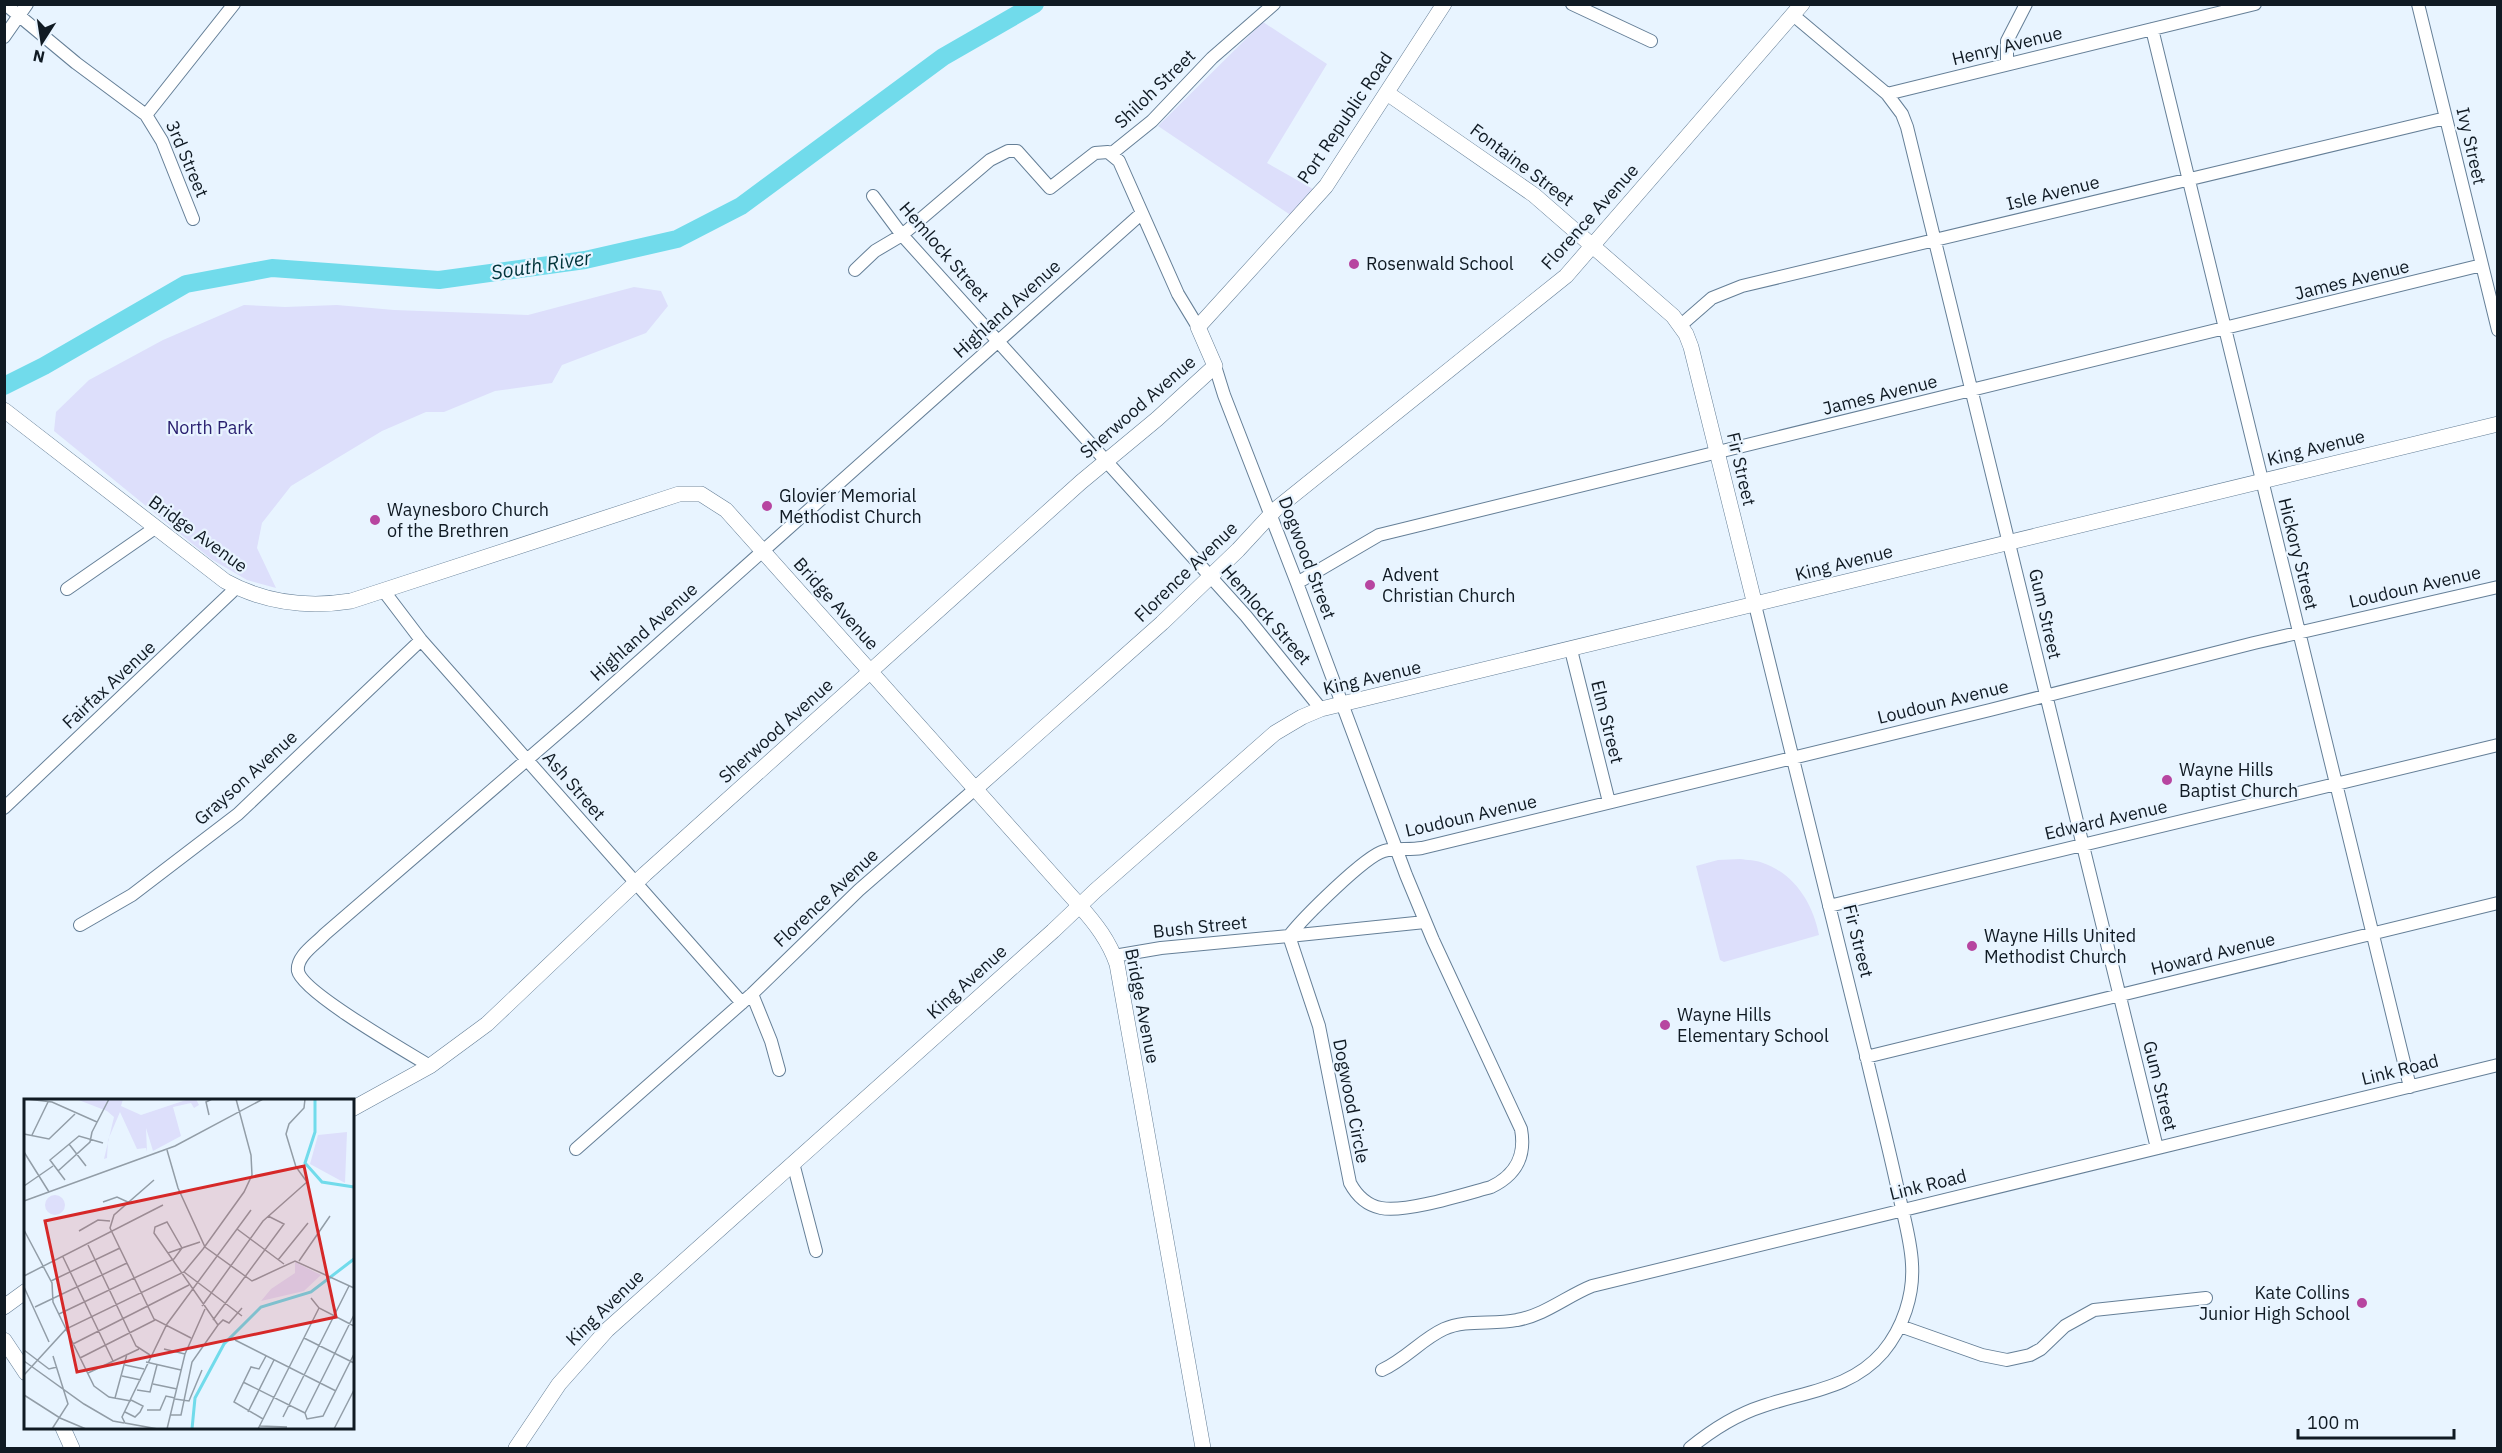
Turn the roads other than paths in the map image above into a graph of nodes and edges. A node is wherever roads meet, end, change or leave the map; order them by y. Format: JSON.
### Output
{"nodes":[{"id":1,"x":4,"y":4,"type":"edge"},
{"id":2,"x":27,"y":4,"type":"edge"},
{"id":3,"x":234,"y":4,"type":"edge"},
{"id":4,"x":1274,"y":4,"type":"edge"},
{"id":5,"x":1444,"y":4,"type":"edge"},
{"id":6,"x":1572,"y":4,"type":"edge"},
{"id":7,"x":2026,"y":4,"type":"edge"},
{"id":8,"x":2255,"y":4,"type":"edge"},
{"id":9,"x":2418,"y":4,"type":"edge"},
{"id":10,"x":1798,"y":10,"type":"edge"},
{"id":11,"x":19,"y":16,"type":"junction"},
{"id":12,"x":2152,"y":29,"type":"junction"},
{"id":13,"x":4,"y":37,"type":"edge"},
{"id":14,"x":1651,"y":41,"type":"dead end"},
{"id":15,"x":2007,"y":64,"type":"junction"},
{"id":16,"x":1387,"y":93,"type":"junction"},
{"id":17,"x":1887,"y":94,"type":"junction"},
{"id":18,"x":146,"y":115,"type":"junction"},
{"id":19,"x":2446,"y":118,"type":"junction"},
{"id":20,"x":1111,"y":154,"type":"junction"},
{"id":21,"x":2189,"y":179,"type":"junction"},
{"id":22,"x":873,"y":196,"type":"dead end"},
{"id":23,"x":1142,"y":213,"type":"junction"},
{"id":24,"x":193,"y":219,"type":"dead end"},
{"id":25,"x":902,"y":235,"type":"junction"},
{"id":26,"x":1935,"y":240,"type":"junction"},
{"id":27,"x":1594,"y":247,"type":"junction"},
{"id":28,"x":2482,"y":266,"type":"junction"},
{"id":29,"x":855,"y":270,"type":"dead end"},
{"id":30,"x":1681,"y":326,"type":"junction"},
{"id":31,"x":1198,"y":327,"type":"junction"},
{"id":32,"x":2227,"y":329,"type":"junction"},
{"id":33,"x":2498,"y":330,"type":"edge"},
{"id":34,"x":998,"y":342,"type":"junction"},
{"id":35,"x":1215,"y":366,"type":"junction"},
{"id":36,"x":1973,"y":391,"type":"junction"},
{"id":37,"x":6,"y":411,"type":"edge"},
{"id":38,"x":2498,"y":424,"type":"edge"},
{"id":39,"x":1717,"y":453,"type":"junction"},
{"id":40,"x":1106,"y":461,"type":"junction"},
{"id":41,"x":2262,"y":482,"type":"junction"},
{"id":42,"x":1271,"y":516,"type":"junction"},
{"id":43,"x":155,"y":528,"type":"junction"},
{"id":44,"x":2010,"y":543,"type":"junction"},
{"id":45,"x":763,"y":551,"type":"junction"},
{"id":46,"x":1209,"y":577,"type":"junction"},
{"id":47,"x":1297,"y":583,"type":"junction"},
{"id":48,"x":2498,"y":587,"type":"edge"},
{"id":49,"x":236,"y":588,"type":"junction"},
{"id":50,"x":67,"y":589,"type":"dead end"},
{"id":51,"x":383,"y":590,"type":"junction"},
{"id":52,"x":1755,"y":605,"type":"junction"},
{"id":53,"x":2299,"y":632,"type":"junction"},
{"id":54,"x":422,"y":640,"type":"junction"},
{"id":55,"x":1571,"y":650,"type":"junction"},
{"id":56,"x":871,"y":672,"type":"junction"},
{"id":57,"x":2046,"y":695,"type":"junction"},
{"id":58,"x":1341,"y":705,"type":"junction"},
{"id":59,"x":1321,"y":709,"type":"junction"},
{"id":60,"x":2498,"y":745,"type":"edge"},
{"id":61,"x":1792,"y":758,"type":"junction"},
{"id":62,"x":527,"y":759,"type":"junction"},
{"id":63,"x":2336,"y":784,"type":"junction"},
{"id":64,"x":975,"y":789,"type":"junction"},
{"id":65,"x":1609,"y":802,"type":"junction"},
{"id":66,"x":4,"y":808,"type":"edge"},
{"id":67,"x":2084,"y":844,"type":"junction"},
{"id":68,"x":1397,"y":850,"type":"junction"},
{"id":69,"x":636,"y":883,"type":"junction"},
{"id":70,"x":2498,"y":903,"type":"edge"},
{"id":71,"x":1079,"y":905,"type":"junction"},
{"id":72,"x":1829,"y":906,"type":"junction"},
{"id":73,"x":1425,"y":922,"type":"junction"},
{"id":74,"x":80,"y":925,"type":"dead end"},
{"id":75,"x":2372,"y":933,"type":"junction"},
{"id":76,"x":1289,"y":936,"type":"junction"},
{"id":77,"x":1114,"y":956,"type":"junction"},
{"id":78,"x":752,"y":994,"type":"junction"},
{"id":79,"x":2120,"y":996,"type":"junction"},
{"id":80,"x":742,"y":1003,"type":"junction"},
{"id":81,"x":1866,"y":1057,"type":"junction"},
{"id":82,"x":2498,"y":1065,"type":"edge"},
{"id":83,"x":430,"y":1066,"type":"junction"},
{"id":84,"x":778,"y":1070,"type":"dead end"},
{"id":85,"x":2410,"y":1087,"type":"junction"},
{"id":86,"x":354,"y":1108,"type":"edge"},
{"id":87,"x":2157,"y":1148,"type":"junction"},
{"id":88,"x":576,"y":1149,"type":"dead end"},
{"id":89,"x":793,"y":1163,"type":"junction"},
{"id":90,"x":1902,"y":1210,"type":"junction"},
{"id":91,"x":816,"y":1251,"type":"dead end"},
{"id":92,"x":24,"y":1292,"type":"edge"},
{"id":93,"x":2206,"y":1298,"type":"dead end"},
{"id":94,"x":4,"y":1307,"type":"edge"},
{"id":95,"x":1899,"y":1326,"type":"junction"},
{"id":96,"x":4,"y":1340,"type":"edge"},
{"id":97,"x":24,"y":1370,"type":"edge"},
{"id":98,"x":1382,"y":1370,"type":"dead end"},
{"id":99,"x":63,"y":1429,"type":"edge"},
{"id":100,"x":72,"y":1449,"type":"edge"},
{"id":101,"x":516,"y":1449,"type":"edge"},
{"id":102,"x":1203,"y":1449,"type":"edge"},
{"id":103,"x":1690,"y":1449,"type":"edge"}],
"edges":[{"from":1,"to":11,"type":"street","name":"3rd Street"},
{"from":2,"to":11,"type":"street"},
{"from":3,"to":18,"type":"street"},
{"from":4,"to":20,"type":"street","name":"Shiloh Street"},
{"from":5,"to":16,"type":"street","name":"Port Republic Road"},
{"from":6,"to":14,"type":"street"},
{"from":7,"to":15,"type":"street"},
{"from":8,"to":12,"type":"street","name":"Henry Avenue"},
{"from":9,"to":19,"type":"street","name":"Ivy Street"},
{"from":10,"to":17,"type":"street"},
{"from":10,"to":27,"type":"street","name":"Florence Avenue"},
{"from":11,"to":13,"type":"street"},
{"from":11,"to":18,"type":"street","name":"3rd Street"},
{"from":12,"to":15,"type":"street","name":"Henry Avenue"},
{"from":12,"to":21,"type":"street","name":"Hickory Street"},
{"from":15,"to":17,"type":"street","name":"Henry Avenue"},
{"from":16,"to":27,"type":"street","name":"Fontaine Street"},
{"from":16,"to":31,"type":"street","name":"Port Republic Road"},
{"from":17,"to":26,"type":"street","name":"Gum Street"},
{"from":18,"to":24,"type":"street","name":"3rd Street"},
{"from":19,"to":21,"type":"street","name":"Isle Avenue"},
{"from":19,"to":28,"type":"street","name":"Ivy Street"},
{"from":20,"to":23,"type":"street","name":"Shiloh Street"},
{"from":20,"to":25,"type":"street"},
{"from":21,"to":26,"type":"street","name":"Isle Avenue"},
{"from":21,"to":32,"type":"street","name":"Hickory Street"},
{"from":22,"to":25,"type":"street","name":"Hemlock Street"},
{"from":23,"to":31,"type":"street","name":"Dogwood Street"},
{"from":23,"to":34,"type":"street","name":"Highland Avenue"},
{"from":25,"to":29,"type":"street"},
{"from":25,"to":34,"type":"street","name":"Hemlock Street"},
{"from":26,"to":30,"type":"street","name":"Isle Avenue"},
{"from":26,"to":36,"type":"street","name":"Gum Street"},
{"from":27,"to":30,"type":"street","name":"Fontaine Street"},
{"from":27,"to":42,"type":"street","name":"Florence Avenue"},
{"from":28,"to":32,"type":"street","name":"James Avenue"},
{"from":28,"to":33,"type":"street","name":"Ivy Street"},
{"from":30,"to":39,"type":"street","name":"Fir Street"},
{"from":31,"to":35,"type":"street","name":"Dogwood Street"},
{"from":32,"to":36,"type":"street","name":"James Avenue"},
{"from":32,"to":41,"type":"street","name":"Hickory Street"},
{"from":34,"to":40,"type":"street","name":"Hemlock Street"},
{"from":34,"to":45,"type":"street","name":"Highland Avenue"},
{"from":35,"to":40,"type":"street","name":"Sherwood Avenue"},
{"from":35,"to":42,"type":"street","name":"Dogwood Street"},
{"from":36,"to":39,"type":"street","name":"James Avenue"},
{"from":36,"to":44,"type":"street","name":"Gum Street"},
{"from":37,"to":43,"type":"street","name":"Bridge Avenue"},
{"from":38,"to":41,"type":"street","name":"King Avenue"},
{"from":39,"to":47,"type":"street","name":"James Avenue"},
{"from":39,"to":52,"type":"street","name":"Fir Street"},
{"from":40,"to":46,"type":"street","name":"Hemlock Street"},
{"from":40,"to":56,"type":"street","name":"Sherwood Avenue"},
{"from":41,"to":44,"type":"street","name":"King Avenue"},
{"from":41,"to":53,"type":"street","name":"Hickory Street"},
{"from":42,"to":46,"type":"street","name":"Florence Avenue"},
{"from":42,"to":47,"type":"street","name":"Dogwood Street"},
{"from":43,"to":49,"type":"street","name":"Bridge Avenue"},
{"from":43,"to":50,"type":"street"},
{"from":44,"to":52,"type":"street","name":"King Avenue"},
{"from":44,"to":57,"type":"street","name":"Gum Street"},
{"from":45,"to":51,"type":"street","name":"Bridge Avenue"},
{"from":45,"to":56,"type":"street","name":"Bridge Avenue"},
{"from":45,"to":62,"type":"street","name":"Highland Avenue"},
{"from":46,"to":59,"type":"street","name":"Hemlock Street"},
{"from":46,"to":64,"type":"street","name":"Florence Avenue"},
{"from":47,"to":58,"type":"street","name":"Dogwood Street"},
{"from":48,"to":53,"type":"street","name":"Loudoun Avenue"},
{"from":49,"to":51,"type":"street","name":"Bridge Avenue"},
{"from":49,"to":66,"type":"street","name":"Fairfax Avenue"},
{"from":51,"to":54,"type":"street","name":"Ash Street"},
{"from":52,"to":55,"type":"street","name":"King Avenue"},
{"from":52,"to":61,"type":"street","name":"Fir Street"},
{"from":53,"to":57,"type":"street","name":"Loudoun Avenue"},
{"from":53,"to":63,"type":"street","name":"Hickory Street"},
{"from":54,"to":62,"type":"street","name":"Ash Street"},
{"from":54,"to":74,"type":"street","name":"Grayson Avenue"},
{"from":55,"to":58,"type":"street","name":"King Avenue"},
{"from":55,"to":65,"type":"street","name":"Elm Street"},
{"from":56,"to":64,"type":"street","name":"Bridge Avenue"},
{"from":56,"to":69,"type":"street","name":"Sherwood Avenue"},
{"from":57,"to":61,"type":"street","name":"Loudoun Avenue"},
{"from":57,"to":67,"type":"street","name":"Gum Street"},
{"from":58,"to":59,"type":"street","name":"King Avenue"},
{"from":58,"to":68,"type":"street","name":"Dogwood Street"},
{"from":59,"to":71,"type":"street","name":"King Avenue"},
{"from":60,"to":63,"type":"street","name":"Edward Avenue"},
{"from":61,"to":65,"type":"street","name":"Loudoun Avenue"},
{"from":61,"to":72,"type":"street","name":"Fir Street"},
{"from":62,"to":69,"type":"street","name":"Ash Street"},
{"from":62,"to":83,"type":"street","name":"Highland Avenue"},
{"from":63,"to":67,"type":"street","name":"Edward Avenue"},
{"from":63,"to":75,"type":"street","name":"Hickory Street"},
{"from":64,"to":71,"type":"street","name":"Bridge Avenue"},
{"from":64,"to":78,"type":"street","name":"Florence Avenue"},
{"from":65,"to":68,"type":"street","name":"Loudoun Avenue"},
{"from":67,"to":72,"type":"street","name":"Edward Avenue"},
{"from":67,"to":79,"type":"street","name":"Gum Street"},
{"from":68,"to":73,"type":"street","name":"Dogwood Street"},
{"from":68,"to":76,"type":"street"},
{"from":69,"to":80,"type":"street","name":"Ash Street"},
{"from":69,"to":83,"type":"street","name":"Sherwood Avenue"},
{"from":70,"to":75,"type":"street","name":"Howard Avenue"},
{"from":71,"to":77,"type":"street","name":"Bridge Avenue"},
{"from":71,"to":89,"type":"street","name":"King Avenue"},
{"from":72,"to":81,"type":"street","name":"Fir Street"},
{"from":73,"to":76,"type":"street","name":"Bush Street"},
{"from":73,"to":76,"type":"street","name":"Dogwood Circle"},
{"from":75,"to":79,"type":"street","name":"Howard Avenue"},
{"from":75,"to":85,"type":"street","name":"Hickory Street"},
{"from":76,"to":77,"type":"street","name":"Bush Street"},
{"from":77,"to":102,"type":"street","name":"Bridge Avenue"},
{"from":78,"to":80,"type":"street","name":"Florence Avenue"},
{"from":78,"to":84,"type":"street"},
{"from":79,"to":81,"type":"street","name":"Howard Avenue"},
{"from":79,"to":87,"type":"street","name":"Gum Street"},
{"from":80,"to":88,"type":"street","name":"Florence Avenue"},
{"from":81,"to":90,"type":"street","name":"Fir Street"},
{"from":82,"to":85,"type":"street","name":"Link Road"},
{"from":83,"to":86,"type":"street","name":"Sherwood Avenue"},
{"from":85,"to":87,"type":"street","name":"Link Road"},
{"from":87,"to":90,"type":"street","name":"Link Road"},
{"from":89,"to":91,"type":"street"},
{"from":89,"to":101,"type":"street","name":"King Avenue"},
{"from":90,"to":95,"type":"street","name":"Fir Street"},
{"from":90,"to":98,"type":"street","name":"Link Road"},
{"from":92,"to":94,"type":"street"},
{"from":93,"to":95,"type":"street"},
{"from":95,"to":103,"type":"street","name":"Fir Street"},
{"from":96,"to":97,"type":"street"},
{"from":99,"to":100,"type":"street"}]}
